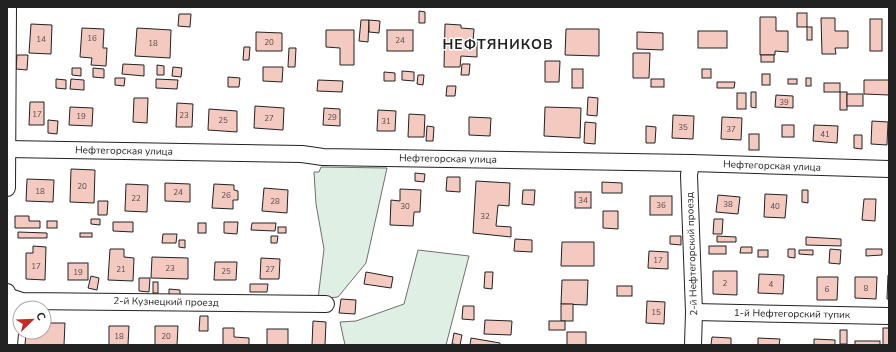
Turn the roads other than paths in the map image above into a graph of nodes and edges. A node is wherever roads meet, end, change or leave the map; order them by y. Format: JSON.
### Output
{"nodes":[{"id":1,"x":8,"y":7,"type":"edge"},
{"id":2,"x":7,"y":149,"type":"edge"},
{"id":3,"x":691,"y":163,"type":"junction"},
{"id":4,"x":889,"y":169,"type":"edge"},
{"id":5,"x":7,"y":188,"type":"edge"},
{"id":6,"x":7,"y":295,"type":"edge"},
{"id":7,"x":326,"y":304,"type":"dead end"},
{"id":8,"x":694,"y":312,"type":"junction"},
{"id":9,"x":889,"y":316,"type":"edge"},
{"id":10,"x":9,"y":345,"type":"edge"},
{"id":11,"x":693,"y":345,"type":"edge"}],
"edges":[{"from":1,"to":2,"type":"street"},
{"from":2,"to":3,"type":"street","name":"Нефтегорская улица"},
{"from":2,"to":5,"type":"street"},
{"from":3,"to":4,"type":"street","name":"Нефтегорская улица"},
{"from":3,"to":8,"type":"street","name":"2-й Нефтегорский проезд"},
{"from":6,"to":7,"type":"street","name":"2-й Кузнецкий проезд"},
{"from":6,"to":10,"type":"street"},
{"from":8,"to":9,"type":"street","name":"1-й Нефтегорский тупик"},
{"from":8,"to":11,"type":"street","name":"2-й Нефтегорский проезд"}]}
